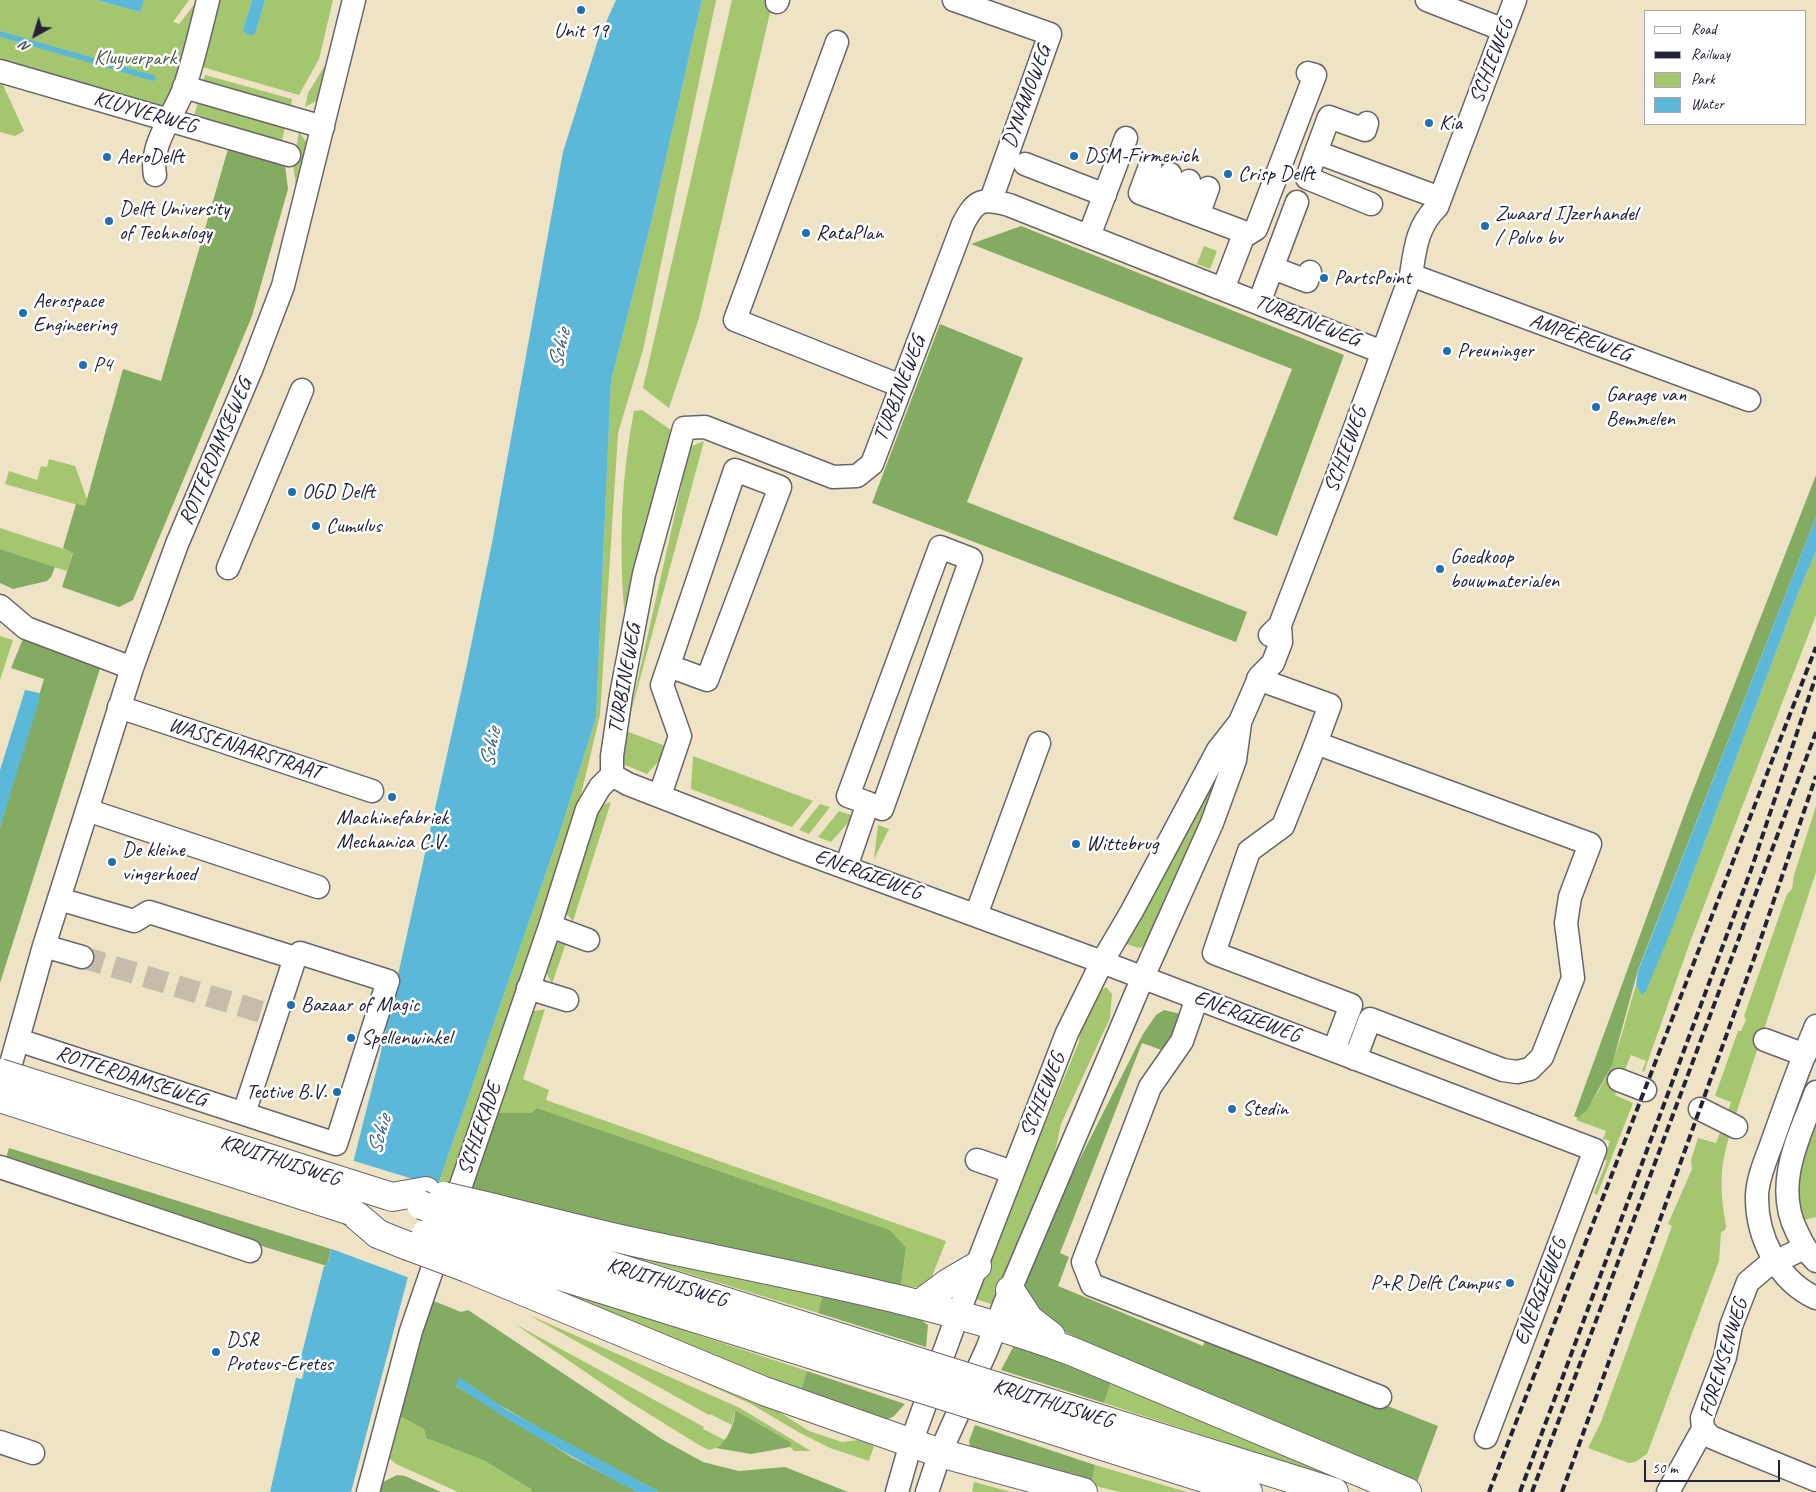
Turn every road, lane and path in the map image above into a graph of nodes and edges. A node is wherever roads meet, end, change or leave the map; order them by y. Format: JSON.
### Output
{"nodes":[{"id":1,"x":208,"y":0,"type":"edge"},
{"id":2,"x":354,"y":0,"type":"edge"},
{"id":3,"x":954,"y":0,"type":"edge"},
{"id":4,"x":1427,"y":0,"type":"edge"},
{"id":5,"x":1515,"y":0,"type":"edge"},
{"id":6,"x":1504,"y":30,"type":"junction"},
{"id":7,"x":836,"y":42,"type":"dead end"},
{"id":8,"x":0,"y":71,"type":"edge"},
{"id":9,"x":1308,"y":73,"type":"dead end"},
{"id":10,"x":184,"y":86,"type":"junction"},
{"id":11,"x":1343,"y":117,"type":"dead end"},
{"id":12,"x":170,"y":120,"type":"junction"},
{"id":13,"x":324,"y":127,"type":"junction"},
{"id":14,"x":1126,"y":138,"type":"dead end"},
{"id":15,"x":1273,"y":146,"type":"dead end"},
{"id":16,"x":1316,"y":152,"type":"junction"},
{"id":17,"x":289,"y":155,"type":"dead end"},
{"id":18,"x":1024,"y":164,"type":"dead end"},
{"id":19,"x":1105,"y":194,"type":"junction"},
{"id":20,"x":991,"y":200,"type":"junction"},
{"id":21,"x":1297,"y":202,"type":"dead end"},
{"id":22,"x":1439,"y":202,"type":"junction"},
{"id":23,"x":1371,"y":204,"type":"dead end"},
{"id":24,"x":1179,"y":208,"type":"junction"},
{"id":25,"x":1242,"y":234,"type":"junction"},
{"id":26,"x":1089,"y":236,"type":"junction"},
{"id":27,"x":1411,"y":275,"type":"junction"},
{"id":28,"x":1223,"y":289,"type":"junction"},
{"id":29,"x":1259,"y":303,"type":"junction"},
{"id":30,"x":1382,"y":352,"type":"junction"},
{"id":31,"x":901,"y":386,"type":"junction"},
{"id":32,"x":302,"y":390,"type":"dead end"},
{"id":33,"x":1748,"y":400,"type":"dead end"},
{"id":34,"x":228,"y":568,"type":"dead end"},
{"id":35,"x":0,"y":606,"type":"edge"},
{"id":36,"x":669,"y":666,"type":"junction"},
{"id":37,"x":132,"y":668,"type":"junction"},
{"id":38,"x":1259,"y":677,"type":"junction"},
{"id":39,"x":119,"y":707,"type":"junction"},
{"id":40,"x":1240,"y":722,"type":"junction"},
{"id":41,"x":1038,"y":743,"type":"dead end"},
{"id":42,"x":1316,"y":743,"type":"junction"},
{"id":43,"x":612,"y":775,"type":"junction"},
{"id":44,"x":372,"y":792,"type":"dead end"},
{"id":45,"x":660,"y":795,"type":"junction"},
{"id":46,"x":868,"y":804,"type":"junction"},
{"id":47,"x":87,"y":810,"type":"junction"},
{"id":48,"x":846,"y":867,"type":"junction"},
{"id":49,"x":318,"y":887,"type":"dead end"},
{"id":50,"x":59,"y":899,"type":"junction"},
{"id":51,"x":976,"y":915,"type":"junction"},
{"id":52,"x":550,"y":926,"type":"junction"},
{"id":53,"x":588,"y":940,"type":"dead end"},
{"id":54,"x":44,"y":946,"type":"junction"},
{"id":55,"x":82,"y":957,"type":"tunnel mouth"},
{"id":56,"x":295,"y":958,"type":"junction"},
{"id":57,"x":1102,"y":962,"type":"junction"},
{"id":58,"x":1143,"y":977,"type":"junction"},
{"id":59,"x":528,"y":988,"type":"junction"},
{"id":60,"x":1197,"y":998,"type":"junction"},
{"id":61,"x":567,"y":1000,"type":"dead end"},
{"id":62,"x":1350,"y":1005,"type":"junction"},
{"id":63,"x":1370,"y":1018,"type":"junction"},
{"id":64,"x":1816,"y":1026,"type":"edge"},
{"id":65,"x":18,"y":1040,"type":"junction"},
{"id":66,"x":1765,"y":1040,"type":"dead end"},
{"id":67,"x":1334,"y":1050,"type":"junction"},
{"id":68,"x":1805,"y":1056,"type":"junction"},
{"id":69,"x":1355,"y":1059,"type":"junction"},
{"id":70,"x":0,"y":1073,"type":"edge"},
{"id":71,"x":1619,"y":1080,"type":"dead end"},
{"id":72,"x":1645,"y":1090,"type":"dead end"},
{"id":73,"x":1816,"y":1092,"type":"edge"},
{"id":74,"x":0,"y":1099,"type":"edge"},
{"id":75,"x":1700,"y":1109,"type":"dead end"},
{"id":76,"x":244,"y":1114,"type":"junction"},
{"id":77,"x":1736,"y":1127,"type":"dead end"},
{"id":78,"x":977,"y":1160,"type":"dead end"},
{"id":79,"x":0,"y":1167,"type":"edge"},
{"id":80,"x":1012,"y":1172,"type":"junction"},
{"id":81,"x":477,"y":1237,"type":"junction"},
{"id":82,"x":250,"y":1250,"type":"dead end"},
{"id":83,"x":1810,"y":1255,"type":"edge"},
{"id":84,"x":1776,"y":1261,"type":"junction"},
{"id":85,"x":977,"y":1266,"type":"junction"},
{"id":86,"x":1010,"y":1290,"type":"junction"},
{"id":87,"x":1816,"y":1298,"type":"edge"},
{"id":88,"x":920,"y":1304,"type":"junction"},
{"id":89,"x":958,"y":1314,"type":"junction"},
{"id":90,"x":996,"y":1325,"type":"junction"},
{"id":91,"x":1071,"y":1351,"type":"junction"},
{"id":92,"x":1380,"y":1397,"type":"dead end"},
{"id":93,"x":1018,"y":1406,"type":"junction"},
{"id":94,"x":1703,"y":1429,"type":"junction"},
{"id":95,"x":1486,"y":1437,"type":"dead end"},
{"id":96,"x":0,"y":1442,"type":"edge"},
{"id":97,"x":911,"y":1443,"type":"junction"},
{"id":98,"x":32,"y":1453,"type":"dead end"},
{"id":99,"x":940,"y":1453,"type":"junction"},
{"id":100,"x":1816,"y":1480,"type":"edge"},
{"id":101,"x":1395,"y":1487,"type":"edge"},
{"id":102,"x":368,"y":1492,"type":"edge"},
{"id":103,"x":897,"y":1492,"type":"edge"},
{"id":104,"x":927,"y":1492,"type":"edge"},
{"id":105,"x":1083,"y":1492,"type":"edge"},
{"id":106,"x":1248,"y":1492,"type":"edge"},
{"id":107,"x":1334,"y":1492,"type":"edge"},
{"id":108,"x":1668,"y":1492,"type":"edge"}],
"edges":[{"from":1,"to":10,"type":"street","name":"KLUYVERWEG"},
{"from":2,"to":13,"type":"street","name":"ROTTERDAMSEWEG"},
{"from":3,"to":20,"type":"street","name":"DYNAMOWEG"},
{"from":4,"to":6,"type":"street"},
{"from":5,"to":6,"type":"street","name":"SCHIEWEG"},
{"from":6,"to":22,"type":"street","name":"SCHIEWEG"},
{"from":7,"to":31,"type":"street"},
{"from":8,"to":12,"type":"street","name":"KLUYVERWEG"},
{"from":9,"to":25,"type":"street"},
{"from":10,"to":12,"type":"street"},
{"from":10,"to":13,"type":"street","name":"KLUYVERWEG"},
{"from":11,"to":16,"type":"street"},
{"from":12,"to":17,"type":"street","name":"KLUYVERWEG"},
{"from":13,"to":37,"type":"street","name":"ROTTERDAMSEWEG"},
{"from":14,"to":19,"type":"street"},
{"from":15,"to":25,"type":"street"},
{"from":16,"to":22,"type":"street"},
{"from":16,"to":23,"type":"street"},
{"from":18,"to":19,"type":"street"},
{"from":19,"to":26,"type":"street"},
{"from":20,"to":26,"type":"street","name":"TURBINEWEG"},
{"from":20,"to":31,"type":"street","name":"TURBINEWEG"},
{"from":21,"to":29,"type":"street"},
{"from":22,"to":27,"type":"street","name":"SCHIEWEG"},
{"from":24,"to":24,"type":"street"},
{"from":24,"to":25,"type":"street"},
{"from":25,"to":28,"type":"street"},
{"from":26,"to":28,"type":"street","name":"TURBINEWEG"},
{"from":27,"to":30,"type":"street","name":"SCHIEWEG"},
{"from":27,"to":33,"type":"street","name":"AMPÈREWEG"},
{"from":28,"to":29,"type":"street","name":"TURBINEWEG"},
{"from":29,"to":30,"type":"street","name":"TURBINEWEG"},
{"from":30,"to":38,"type":"street","name":"SCHIEWEG"},
{"from":31,"to":43,"type":"street","name":"TURBINEWEG"},
{"from":32,"to":34,"type":"street"},
{"from":35,"to":37,"type":"street"},
{"from":36,"to":36,"type":"street"},
{"from":36,"to":45,"type":"street"},
{"from":37,"to":39,"type":"street","name":"ROTTERDAMSEWEG"},
{"from":38,"to":40,"type":"street","name":"SCHIEWEG"},
{"from":38,"to":42,"type":"street"},
{"from":39,"to":44,"type":"street","name":"WASSENAARSTRAAT"},
{"from":39,"to":47,"type":"street","name":"ROTTERDAMSEWEG"},
{"from":40,"to":57,"type":"street","name":"SCHIEWEG"},
{"from":40,"to":58,"type":"street","name":"SCHIEWEG"},
{"from":41,"to":51,"type":"street"},
{"from":42,"to":62,"type":"street"},
{"from":42,"to":63,"type":"street"},
{"from":43,"to":45,"type":"street","name":"ENERGIEWEG"},
{"from":43,"to":52,"type":"street","name":"SCHIEKADE"},
{"from":45,"to":48,"type":"street","name":"ENERGIEWEG"},
{"from":46,"to":46,"type":"street"},
{"from":46,"to":48,"type":"street"},
{"from":47,"to":49,"type":"street"},
{"from":47,"to":50,"type":"street","name":"ROTTERDAMSEWEG"},
{"from":48,"to":51,"type":"street","name":"ENERGIEWEG"},
{"from":50,"to":54,"type":"street","name":"ROTTERDAMSEWEG"},
{"from":50,"to":56,"type":"street"},
{"from":51,"to":57,"type":"street","name":"ENERGIEWEG"},
{"from":52,"to":53,"type":"street"},
{"from":52,"to":59,"type":"street","name":"SCHIEKADE"},
{"from":54,"to":55,"type":"street"},
{"from":54,"to":65,"type":"street","name":"ROTTERDAMSEWEG"},
{"from":56,"to":76,"type":"street"},
{"from":56,"to":76,"type":"street","name":"ROTTERDAMSEWEG"},
{"from":57,"to":58,"type":"street","name":"ENERGIEWEG"},
{"from":57,"to":80,"type":"street","name":"SCHIEWEG"},
{"from":58,"to":60,"type":"street","name":"ENERGIEWEG"},
{"from":58,"to":86,"type":"street","name":"SCHIEWEG"},
{"from":59,"to":61,"type":"street"},
{"from":59,"to":102,"type":"street","name":"SCHIEKADE"},
{"from":60,"to":67,"type":"street","name":"ENERGIEWEG"},
{"from":60,"to":92,"type":"street"},
{"from":62,"to":63,"type":"street"},
{"from":62,"to":67,"type":"street"},
{"from":63,"to":69,"type":"street"},
{"from":64,"to":68,"type":"street"},
{"from":65,"to":74,"type":"street","name":"ROTTERDAMSEWEG"},
{"from":65,"to":76,"type":"street","name":"ROTTERDAMSEWEG"},
{"from":66,"to":68,"type":"street"},
{"from":67,"to":69,"type":"street","name":"ENERGIEWEG"},
{"from":68,"to":84,"type":"street"},
{"from":69,"to":95,"type":"street","name":"ENERGIEWEG"},
{"from":70,"to":81,"type":"highway","name":"KRUITHUISWEG","bridge":true},
{"from":71,"to":72,"type":"street"},
{"from":73,"to":83,"type":"street"},
{"from":74,"to":81,"type":"highway","name":"KRUITHUISWEG","bridge":true},
{"from":75,"to":77,"type":"street"},
{"from":78,"to":80,"type":"street"},
{"from":79,"to":82,"type":"street"},
{"from":80,"to":85,"type":"street","name":"SCHIEWEG"},
{"from":81,"to":88,"type":"highway"},
{"from":81,"to":93,"type":"highway","name":"KRUITHUISWEG","bridge":true},
{"from":81,"to":97,"type":"highway"},
{"from":83,"to":84,"type":"street","name":"FORENSENWEG"},
{"from":84,"to":87,"type":"street"},
{"from":84,"to":94,"type":"street","name":"FORENSENWEG"},
{"from":85,"to":88,"type":"highway"},
{"from":85,"to":89,"type":"street","name":"SCHIEWEG"},
{"from":86,"to":90,"type":"street","name":"SCHIEWEG"},
{"from":86,"to":91,"type":"highway"},
{"from":88,"to":89,"type":"highway"},
{"from":89,"to":90,"type":"highway"},
{"from":89,"to":97,"type":"street","name":"SCHIEWEG"},
{"from":90,"to":91,"type":"highway"},
{"from":90,"to":99,"type":"street","name":"SCHIEWEG"},
{"from":91,"to":101,"type":"highway"},
{"from":93,"to":106,"type":"highway","name":"KRUITHUISWEG"},
{"from":93,"to":107,"type":"highway","name":"KRUITHUISWEG"},
{"from":94,"to":100,"type":"street"},
{"from":94,"to":108,"type":"street","name":"FORENSENWEG"},
{"from":96,"to":98,"type":"street"},
{"from":97,"to":99,"type":"highway"},
{"from":97,"to":103,"type":"street","name":"SCHIEWEG"},
{"from":99,"to":104,"type":"street","name":"SCHIEWEG"},
{"from":99,"to":105,"type":"highway"}]}
